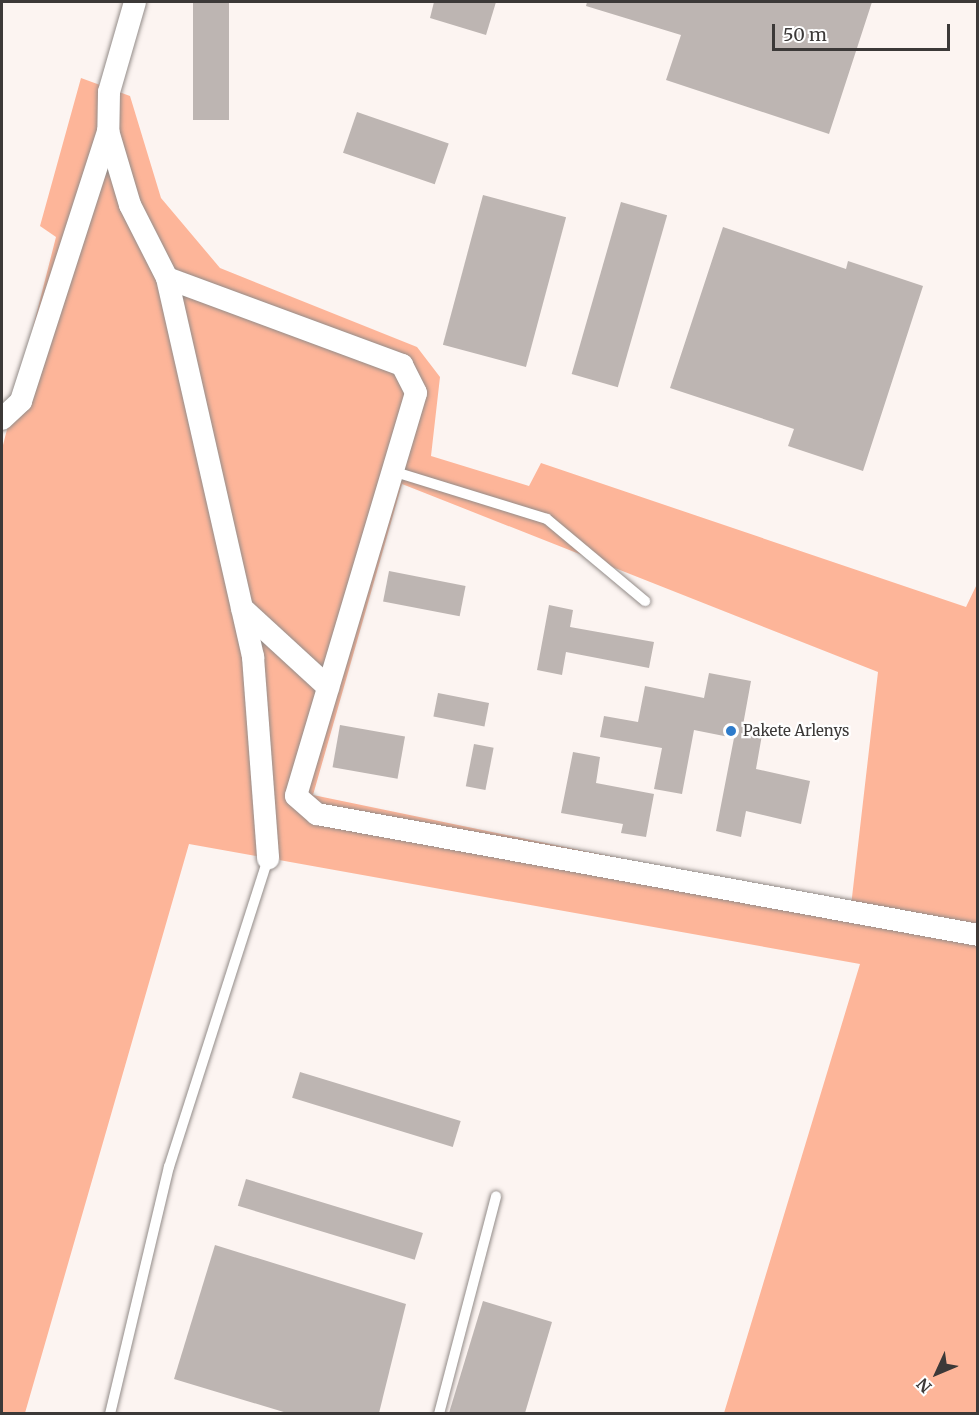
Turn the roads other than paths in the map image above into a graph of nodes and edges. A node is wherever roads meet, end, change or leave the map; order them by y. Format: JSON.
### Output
{"nodes":[{"id":1,"x":135,"y":2,"type":"edge"},
{"id":2,"x":108,"y":131,"type":"junction"},
{"id":3,"x":167,"y":278,"type":"junction"},
{"id":4,"x":2,"y":419,"type":"edge"},
{"id":5,"x":392,"y":471,"type":"junction"},
{"id":6,"x":645,"y":601,"type":"dead end"},
{"id":7,"x":242,"y":608,"type":"junction"},
{"id":8,"x":328,"y":687,"type":"junction"},
{"id":9,"x":268,"y":858,"type":"joint"},
{"id":10,"x":978,"y":935,"type":"edge"},
{"id":11,"x":496,"y":1196,"type":"dead end"},
{"id":12,"x":110,"y":1413,"type":"edge"},
{"id":13,"x":439,"y":1413,"type":"edge"}],
"edges":[{"from":1,"to":2,"type":"street"},
{"from":2,"to":3,"type":"street"},
{"from":2,"to":4,"type":"street"},
{"from":3,"to":5,"type":"street"},
{"from":3,"to":7,"type":"street"},
{"from":5,"to":6,"type":"lane"},
{"from":5,"to":8,"type":"street"},
{"from":7,"to":8,"type":"street"},
{"from":7,"to":9,"type":"street"},
{"from":8,"to":10,"type":"street"},
{"from":9,"to":12,"type":"lane"},
{"from":11,"to":13,"type":"lane"}]}
